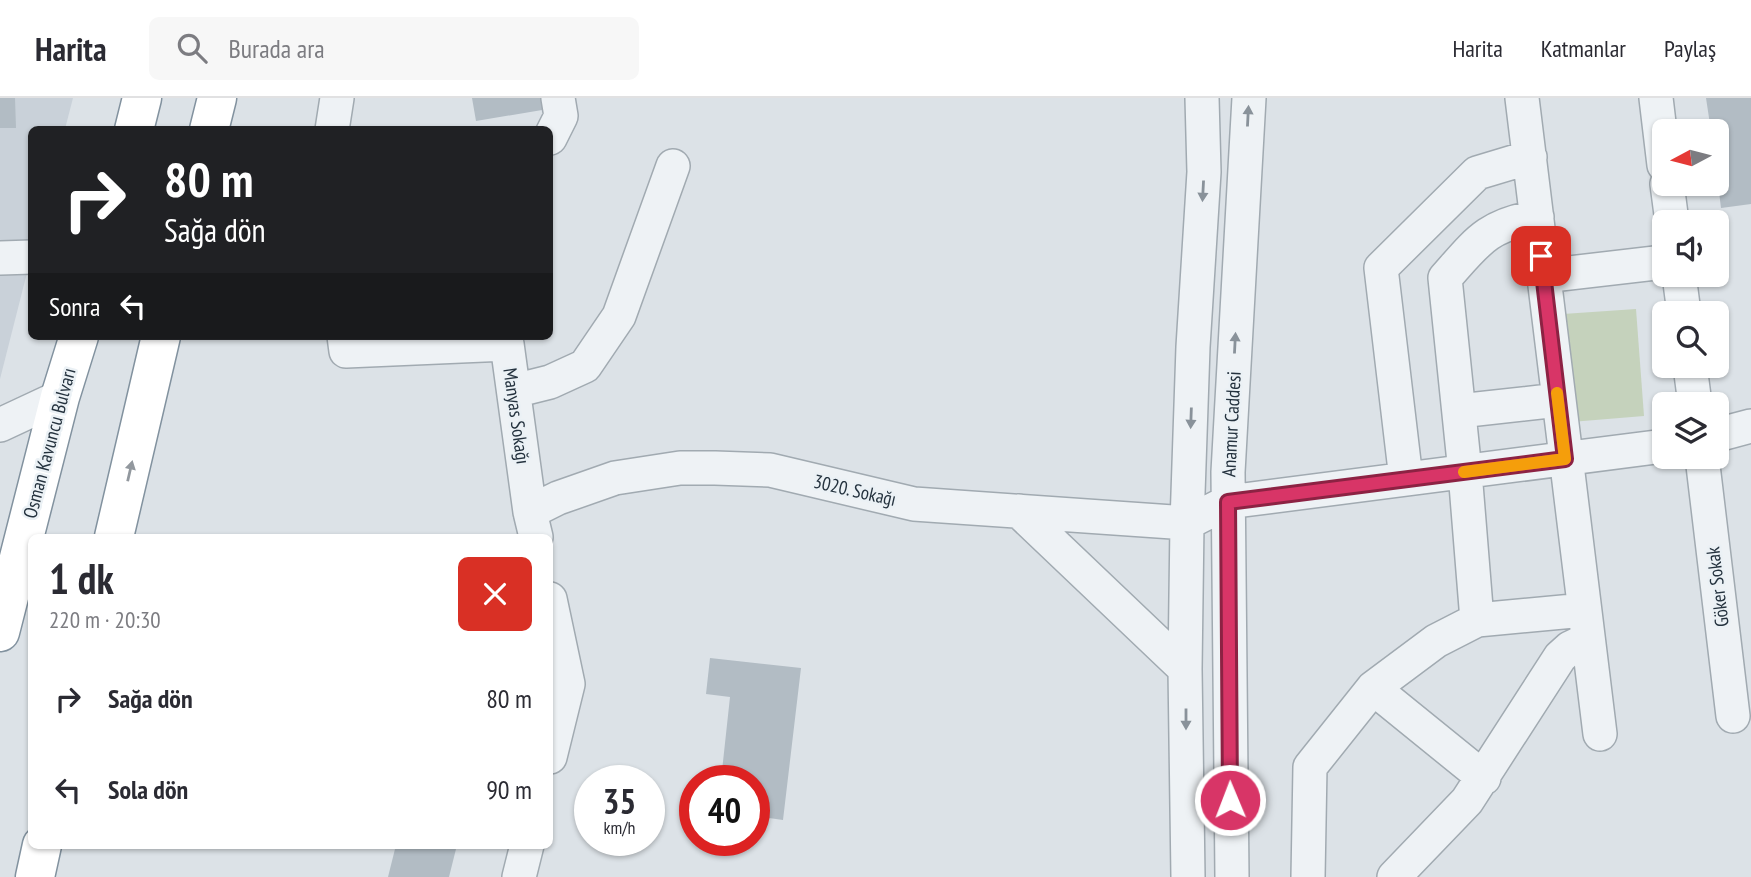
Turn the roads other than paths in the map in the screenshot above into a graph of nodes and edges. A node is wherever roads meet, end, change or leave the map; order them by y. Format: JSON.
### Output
{"nodes":[{"id":1,"x":142,"y":98,"type":"edge"},
{"id":2,"x":217,"y":98,"type":"edge"},
{"id":3,"x":337,"y":98,"type":"edge"},
{"id":4,"x":558,"y":98,"type":"edge"},
{"id":5,"x":1202,"y":98,"type":"edge"},
{"id":6,"x":1249,"y":98,"type":"edge"},
{"id":7,"x":1522,"y":98,"type":"edge"},
{"id":8,"x":1656,"y":98,"type":"edge"},
{"id":9,"x":1659,"y":119,"type":"edge"},
{"id":10,"x":135,"y":126,"type":"edge"},
{"id":11,"x":210,"y":126,"type":"edge"},
{"id":12,"x":333,"y":126,"type":"edge"},
{"id":13,"x":553,"y":132,"type":"edge"},
{"id":14,"x":1530,"y":157,"type":"junction"},
{"id":15,"x":673,"y":166,"type":"dead end"},
{"id":16,"x":1537,"y":217,"type":"junction"},
{"id":17,"x":28,"y":257,"type":"edge"},
{"id":18,"x":0,"y":258,"type":"edge"},
{"id":19,"x":1652,"y":263,"type":"edge"},
{"id":20,"x":1544,"y":276,"type":"junction"},
{"id":21,"x":78,"y":340,"type":"edge"},
{"id":22,"x":160,"y":340,"type":"edge"},
{"id":23,"x":345,"y":340,"type":"edge"},
{"id":24,"x":514,"y":391,"type":"junction"},
{"id":25,"x":60,"y":397,"type":"junction"},
{"id":26,"x":1558,"y":400,"type":"junction"},
{"id":27,"x":1459,"y":411,"type":"junction"},
{"id":28,"x":0,"y":425,"type":"edge"},
{"id":29,"x":1751,"y":426,"type":"edge"},
{"id":30,"x":1729,"y":432,"type":"edge"},
{"id":31,"x":1652,"y":448,"type":"edge"},
{"id":32,"x":1565,"y":459,"type":"junction"},
{"id":33,"x":1703,"y":469,"type":"edge"},
{"id":34,"x":1465,"y":472,"type":"junction"},
{"id":35,"x":1406,"y":479,"type":"junction"},
{"id":36,"x":1228,"y":502,"type":"junction"},
{"id":37,"x":1019,"y":511,"type":"junction"},
{"id":38,"x":1187,"y":523,"type":"junction"},
{"id":39,"x":533,"y":525,"type":"edge"},
{"id":40,"x":115,"y":534,"type":"edge"},
{"id":41,"x":553,"y":613,"type":"edge"},
{"id":42,"x":1477,"y":620,"type":"junction"},
{"id":43,"x":1585,"y":625,"type":"junction"},
{"id":44,"x":0,"y":632,"type":"edge"},
{"id":45,"x":1185,"y":669,"type":"junction"},
{"id":46,"x":1373,"y":688,"type":"junction"},
{"id":47,"x":1733,"y":716,"type":"dead end"},
{"id":48,"x":1600,"y":734,"type":"dead end"},
{"id":49,"x":553,"y":745,"type":"edge"},
{"id":50,"x":1483,"y":778,"type":"junction"},
{"id":51,"x":41,"y":849,"type":"edge"},
{"id":52,"x":526,"y":849,"type":"edge"},
{"id":53,"x":35,"y":877,"type":"edge"},
{"id":54,"x":519,"y":877,"type":"edge"},
{"id":55,"x":1188,"y":877,"type":"edge"},
{"id":56,"x":1232,"y":877,"type":"edge"},
{"id":57,"x":1308,"y":877,"type":"edge"},
{"id":58,"x":1394,"y":877,"type":"edge"}],
"edges":[{"from":1,"to":10,"type":"highway"},
{"from":2,"to":11,"type":"highway"},
{"from":3,"to":12,"type":"street"},
{"from":4,"to":13,"type":"street"},
{"from":5,"to":38,"type":"street","name":"Anamur Caddesi","one_way":true},
{"from":36,"to":6,"type":"street","name":"Anamur Caddesi","one_way":true},
{"from":7,"to":14,"type":"street"},
{"from":8,"to":9,"type":"street"},
{"from":14,"to":16,"type":"street"},
{"from":14,"to":35,"type":"street"},
{"from":15,"to":24,"type":"street"},
{"from":16,"to":20,"type":"street"},
{"from":16,"to":27,"type":"street"},
{"from":17,"to":18,"type":"street"},
{"from":19,"to":20,"type":"street"},
{"from":20,"to":26,"type":"street"},
{"from":21,"to":25,"type":"highway","name":"Osman Kavuncu Bulvarı"},
{"from":40,"to":22,"type":"highway","one_way":true},
{"from":23,"to":24,"type":"street","name":"Manyas Sokağı"},
{"from":24,"to":39,"type":"street","name":"Manyas Sokağı"},
{"from":25,"to":28,"type":"street"},
{"from":25,"to":44,"type":"highway","name":"Osman Kavuncu Bulvarı"},
{"from":26,"to":27,"type":"street"},
{"from":26,"to":32,"type":"street"},
{"from":27,"to":34,"type":"street"},
{"from":29,"to":30,"type":"street"},
{"from":31,"to":32,"type":"street"},
{"from":32,"to":34,"type":"street"},
{"from":32,"to":43,"type":"street"},
{"from":33,"to":47,"type":"street","name":"Göker Sokak"},
{"from":34,"to":35,"type":"street"},
{"from":34,"to":42,"type":"street"},
{"from":35,"to":36,"type":"street"},
{"from":36,"to":38,"type":"street"},
{"from":36,"to":56,"type":"street","name":"Anamur Caddesi"},
{"from":37,"to":38,"type":"street","name":"3020. Sokağı"},
{"from":37,"to":39,"type":"street","name":"3020. Sokağı"},
{"from":37,"to":45,"type":"street"},
{"from":38,"to":45,"type":"street","name":"Anamur Caddesi"},
{"from":41,"to":49,"type":"street"},
{"from":42,"to":43,"type":"street"},
{"from":42,"to":46,"type":"street"},
{"from":43,"to":48,"type":"street"},
{"from":43,"to":50,"type":"street"},
{"from":45,"to":55,"type":"street","name":"Anamur Caddesi","one_way":true},
{"from":46,"to":50,"type":"street"},
{"from":46,"to":57,"type":"street"},
{"from":50,"to":58,"type":"street"},
{"from":51,"to":53,"type":"highway"},
{"from":52,"to":54,"type":"street"}]}
